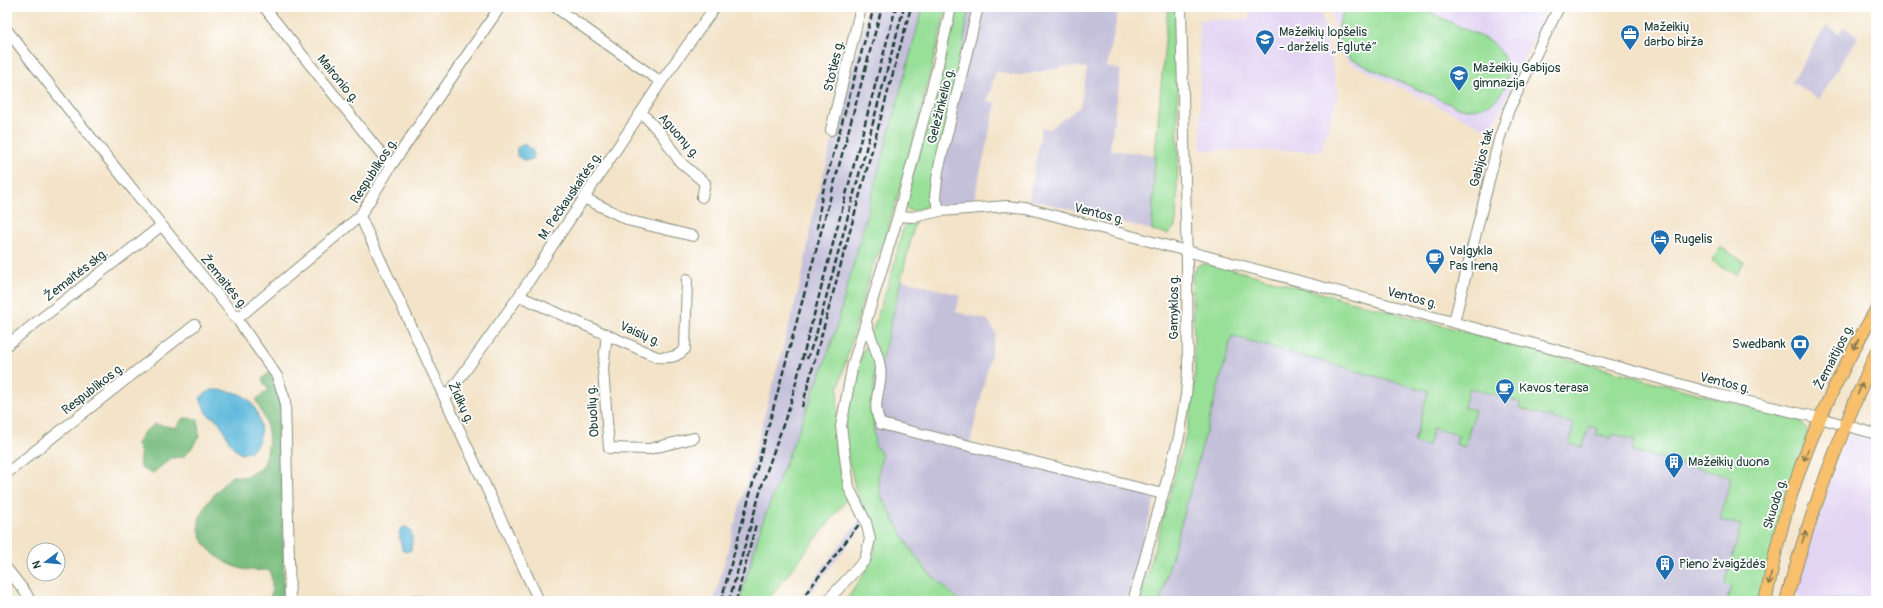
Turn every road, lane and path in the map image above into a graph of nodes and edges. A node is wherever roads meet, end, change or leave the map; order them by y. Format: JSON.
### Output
{"nodes":[{"id":1,"x":264,"y":7,"type":"edge"},
{"id":2,"x":500,"y":7,"type":"edge"},
{"id":3,"x":555,"y":7,"type":"edge"},
{"id":4,"x":716,"y":7,"type":"edge"},
{"id":5,"x":861,"y":7,"type":"edge"},
{"id":6,"x":951,"y":7,"type":"edge"},
{"id":7,"x":978,"y":7,"type":"edge"},
{"id":8,"x":1181,"y":7,"type":"edge"},
{"id":9,"x":1559,"y":7,"type":"edge"},
{"id":10,"x":7,"y":30,"type":"edge"},
{"id":11,"x":661,"y":82,"type":"junction"},
{"id":12,"x":642,"y":113,"type":"junction"},
{"id":13,"x":832,"y":130,"type":"dead end"},
{"id":14,"x":391,"y":166,"type":"junction"},
{"id":15,"x":702,"y":197,"type":"dead end"},
{"id":16,"x":584,"y":198,"type":"junction"},
{"id":17,"x":940,"y":211,"type":"junction"},
{"id":18,"x":360,"y":216,"type":"junction"},
{"id":19,"x":898,"y":216,"type":"junction"},
{"id":20,"x":161,"y":226,"type":"junction"},
{"id":21,"x":693,"y":236,"type":"dead end"},
{"id":22,"x":1187,"y":252,"type":"junction"},
{"id":23,"x":687,"y":279,"type":"dead end"},
{"id":24,"x":519,"y":296,"type":"junction"},
{"id":25,"x":1876,"y":310,"type":"edge"},
{"id":26,"x":237,"y":319,"type":"junction"},
{"id":27,"x":866,"y":322,"type":"junction"},
{"id":28,"x":1454,"y":322,"type":"junction"},
{"id":29,"x":195,"y":325,"type":"dead end"},
{"id":30,"x":607,"y":334,"type":"junction"},
{"id":31,"x":7,"y":345,"type":"edge"},
{"id":32,"x":1876,"y":353,"type":"edge"},
{"id":33,"x":445,"y":400,"type":"junction"},
{"id":34,"x":1820,"y":418,"type":"junction"},
{"id":35,"x":1845,"y":425,"type":"junction"},
{"id":36,"x":1876,"y":434,"type":"edge"},
{"id":37,"x":694,"y":438,"type":"dead end"},
{"id":38,"x":7,"y":473,"type":"edge"},
{"id":39,"x":1163,"y":494,"type":"junction"},
{"id":40,"x":7,"y":569,"type":"edge"},
{"id":41,"x":30,"y":601,"type":"edge"},
{"id":42,"x":290,"y":601,"type":"edge"},
{"id":43,"x":539,"y":601,"type":"edge"},
{"id":44,"x":827,"y":601,"type":"edge"},
{"id":45,"x":1133,"y":601,"type":"edge"},
{"id":46,"x":1765,"y":601,"type":"edge"},
{"id":47,"x":1786,"y":601,"type":"edge"}],
"edges":[{"from":1,"to":14,"type":"street","name":"Maironio g."},
{"from":2,"to":14,"type":"street","name":"Respublikos g."},
{"from":3,"to":11,"type":"street"},
{"from":4,"to":11,"type":"street","name":"M. Pečkauskaitės g."},
{"from":5,"to":13,"type":"street","name":"Stoties g."},
{"from":6,"to":19,"type":"street"},
{"from":7,"to":17,"type":"street","name":"Geležinkelio g."},
{"from":8,"to":22,"type":"street","name":"Gamyklos g."},
{"from":9,"to":28,"type":"street","name":"Gabijos tak."},
{"from":10,"to":20,"type":"street","name":"Žemaitės g."},
{"from":11,"to":12,"type":"street","name":"M. Pečkauskaitės g."},
{"from":12,"to":15,"type":"street","name":"Aguonų g."},
{"from":12,"to":16,"type":"street","name":"M. Pečkauskaitės g."},
{"from":14,"to":18,"type":"street","name":"Respublikos g."},
{"from":16,"to":21,"type":"street"},
{"from":16,"to":24,"type":"street","name":"M. Pečkauskaitės g."},
{"from":17,"to":19,"type":"street","name":"Ventos g."},
{"from":17,"to":22,"type":"street","name":"Ventos g."},
{"from":18,"to":26,"type":"street","name":"Respublikos g."},
{"from":18,"to":33,"type":"street","name":"Židikų g."},
{"from":19,"to":27,"type":"street"},
{"from":20,"to":26,"type":"street","name":"Žemaitės g."},
{"from":20,"to":31,"type":"street","name":"Žemaitės skg."},
{"from":22,"to":28,"type":"street","name":"Ventos g."},
{"from":22,"to":39,"type":"street","name":"Gamyklos g."},
{"from":23,"to":30,"type":"street","name":"Vaisių g."},
{"from":24,"to":30,"type":"street","name":"Vaisių g."},
{"from":24,"to":33,"type":"street","name":"M. Pečkauskaitės g."},
{"from":25,"to":34,"type":"main road","name":"Žemaitijos g.","one_way":true},
{"from":26,"to":42,"type":"street","name":"Žemaitės g."},
{"from":27,"to":39,"type":"street"},
{"from":27,"to":44,"type":"street"},
{"from":28,"to":34,"type":"street","name":"Ventos g."},
{"from":29,"to":38,"type":"street","name":"Respublikos g."},
{"from":30,"to":37,"type":"street","name":"Obuolių g."},
{"from":35,"to":32,"type":"main road","one_way":true},
{"from":33,"to":43,"type":"street","name":"Židikų g."},
{"from":34,"to":35,"type":"street","name":"Ventos g."},
{"from":34,"to":46,"type":"main road","name":"Skuodo g.","one_way":true},
{"from":35,"to":36,"type":"street","name":"Ventos g."},
{"from":47,"to":35,"type":"main road","one_way":true},
{"from":39,"to":45,"type":"street","name":"Gamyklos g."},
{"from":40,"to":41,"type":"street"}]}
